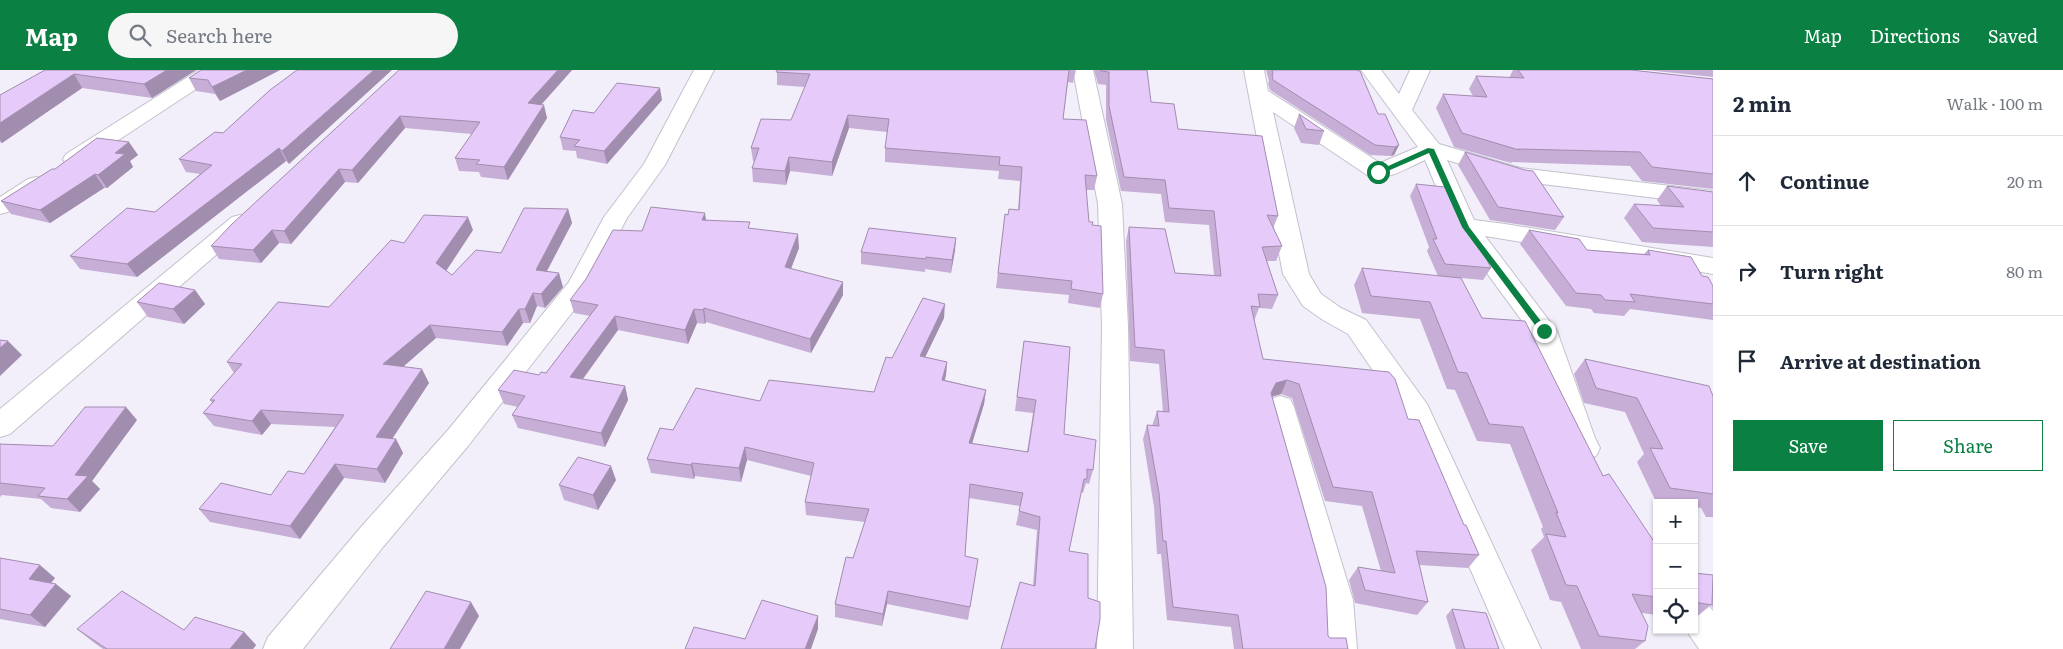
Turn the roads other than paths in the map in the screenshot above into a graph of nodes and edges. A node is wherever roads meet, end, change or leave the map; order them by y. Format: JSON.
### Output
{"nodes":[{"id":1,"x":212,"y":70,"type":"edge"},
{"id":2,"x":704,"y":70,"type":"edge"},
{"id":3,"x":1083,"y":70,"type":"edge"},
{"id":4,"x":1371,"y":70,"type":"edge"},
{"id":5,"x":1420,"y":70,"type":"edge"},
{"id":6,"x":1256,"y":82,"type":"edge"},
{"id":7,"x":1402,"y":110,"type":"junction"},
{"id":8,"x":1431,"y":149,"type":"junction"},
{"id":9,"x":1713,"y":198,"type":"edge"},
{"id":10,"x":0,"y":207,"type":"edge"},
{"id":11,"x":257,"y":208,"type":"edge"},
{"id":12,"x":1466,"y":227,"type":"junction"},
{"id":13,"x":1713,"y":266,"type":"edge"},
{"id":14,"x":1280,"y":407,"type":"dead end"},
{"id":15,"x":0,"y":426,"type":"edge"},
{"id":16,"x":1597,"y":467,"type":"edge"},
{"id":17,"x":1698,"y":618,"type":"edge"},
{"id":18,"x":1713,"y":639,"type":"edge"},
{"id":19,"x":281,"y":649,"type":"edge"},
{"id":20,"x":1115,"y":649,"type":"edge"},
{"id":21,"x":1339,"y":649,"type":"edge"},
{"id":22,"x":1523,"y":649,"type":"edge"}],
"edges":[{"from":1,"to":10,"type":"street"},
{"from":2,"to":19,"type":"street"},
{"from":3,"to":20,"type":"street"},
{"from":4,"to":7,"type":"street"},
{"from":5,"to":7,"type":"street"},
{"from":6,"to":8,"type":"street"},
{"from":6,"to":22,"type":"street"},
{"from":7,"to":8,"type":"street"},
{"from":8,"to":9,"type":"street"},
{"from":8,"to":12,"type":"street"},
{"from":11,"to":15,"type":"street"},
{"from":12,"to":13,"type":"street"},
{"from":12,"to":16,"type":"street"},
{"from":14,"to":21,"type":"street"},
{"from":17,"to":18,"type":"street"}]}
